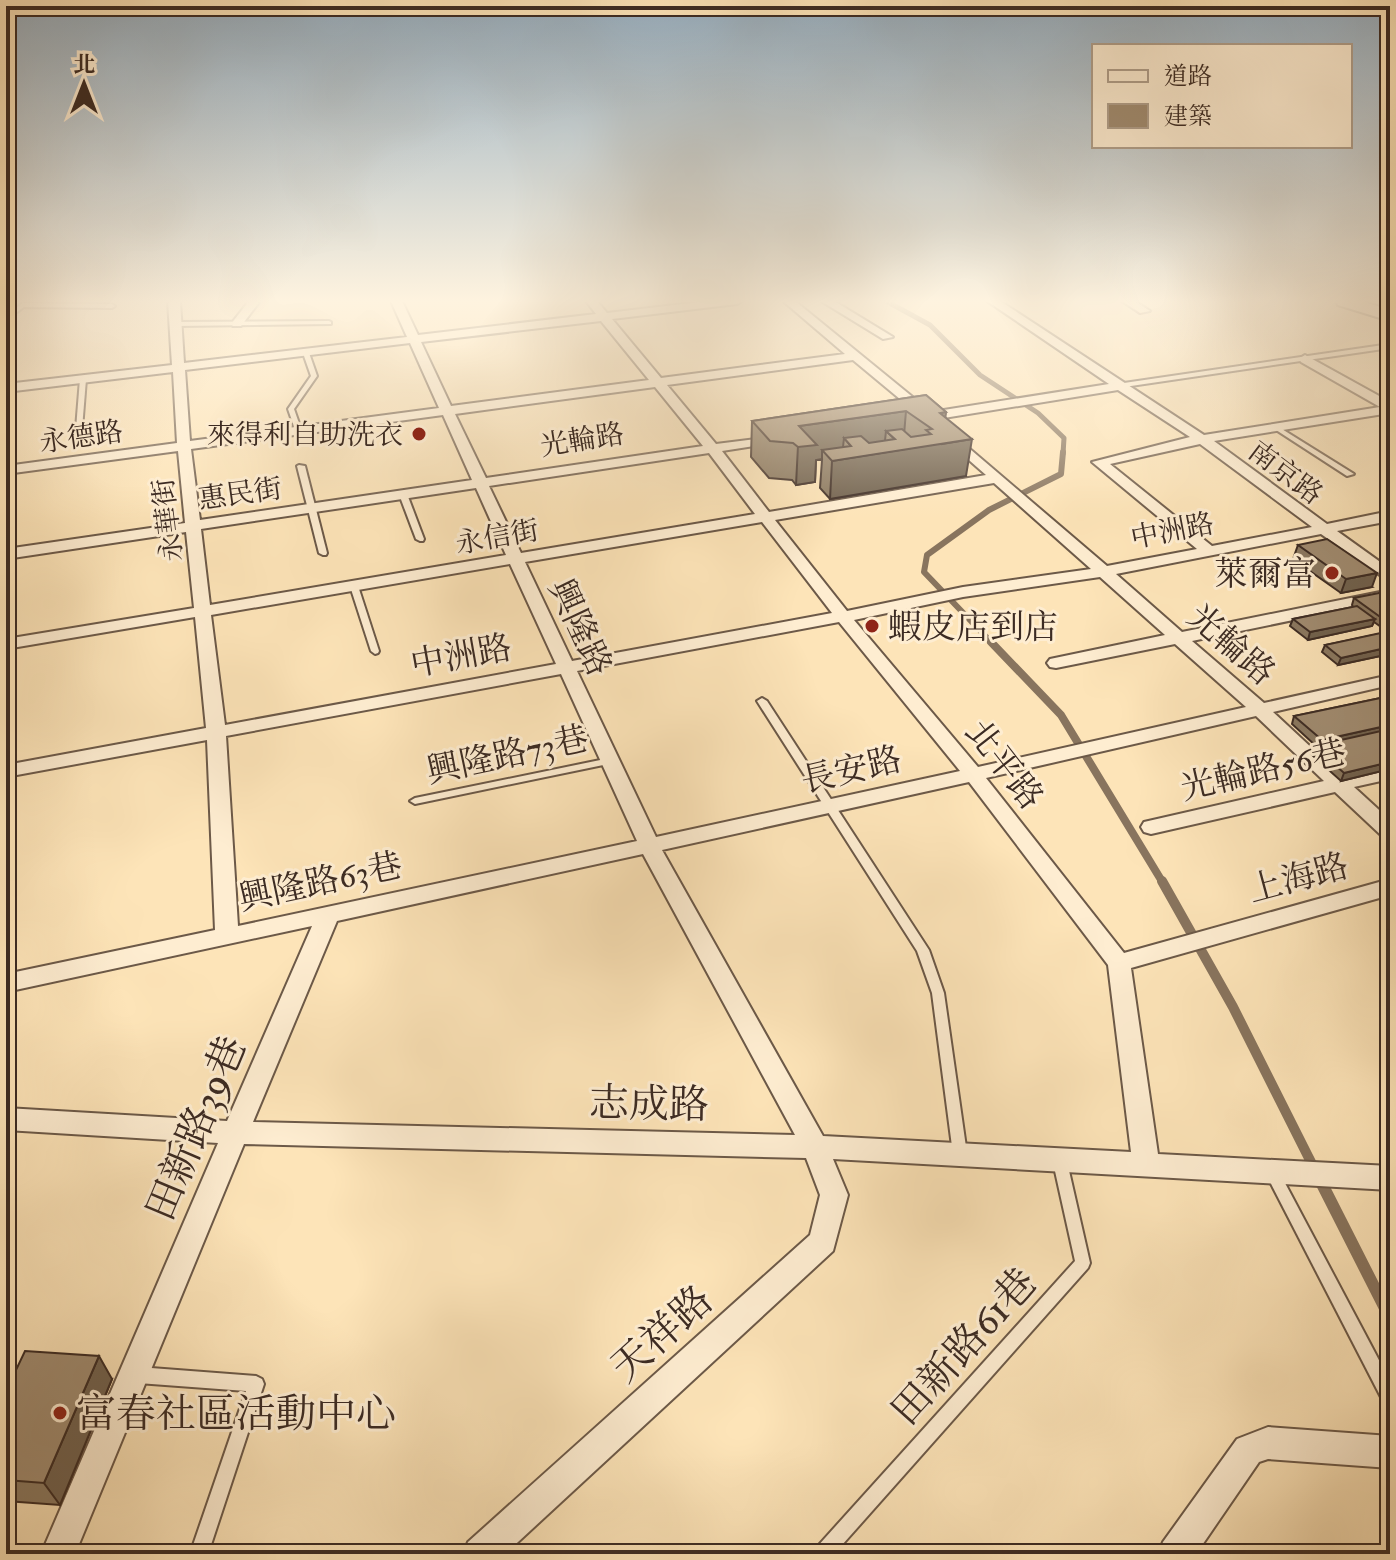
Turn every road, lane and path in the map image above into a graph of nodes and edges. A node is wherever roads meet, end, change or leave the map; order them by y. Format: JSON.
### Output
{"nodes":[{"id":1,"x":129,"y":374,"type":"edge"},
{"id":2,"x":180,"y":374,"type":"edge"},
{"id":3,"x":313,"y":374,"type":"edge"},
{"id":4,"x":430,"y":374,"type":"edge"},
{"id":5,"x":650,"y":374,"type":"edge"},
{"id":6,"x":725,"y":374,"type":"edge"},
{"id":7,"x":877,"y":374,"type":"edge"},
{"id":8,"x":1106,"y":374,"type":"edge"},
{"id":9,"x":1202,"y":374,"type":"edge"},
{"id":10,"x":1331,"y":374,"type":"edge"},
{"id":11,"x":83,"y":379,"type":"junction"},
{"id":12,"x":658,"y":383,"type":"junction"},
{"id":13,"x":1124,"y":385,"type":"junction"},
{"id":14,"x":6,"y":388,"type":"edge"},
{"id":15,"x":1390,"y":408,"type":"edge"},
{"id":16,"x":446,"y":412,"type":"junction"},
{"id":17,"x":929,"y":416,"type":"junction"},
{"id":18,"x":898,"y":421,"type":"edge"},
{"id":19,"x":1275,"y":427,"type":"junction"},
{"id":20,"x":79,"y":429,"type":"dead end"},
{"id":21,"x":299,"y":432,"type":"junction"},
{"id":22,"x":789,"y":437,"type":"edge"},
{"id":23,"x":1202,"y":439,"type":"junction"},
{"id":24,"x":184,"y":447,"type":"junction"},
{"id":25,"x":712,"y":448,"type":"junction"},
{"id":26,"x":301,"y":466,"type":"dead end"},
{"id":27,"x":6,"y":470,"type":"edge"},
{"id":28,"x":1350,"y":474,"type":"dead end"},
{"id":29,"x":1000,"y":481,"type":"junction"},
{"id":30,"x":481,"y":483,"type":"junction"},
{"id":31,"x":403,"y":494,"type":"junction"},
{"id":32,"x":311,"y":508,"type":"junction"},
{"id":33,"x":1390,"y":516,"type":"edge"},
{"id":34,"x":764,"y":517,"type":"junction"},
{"id":35,"x":195,"y":526,"type":"junction"},
{"id":36,"x":1321,"y":529,"type":"junction"},
{"id":37,"x":420,"y":539,"type":"dead end"},
{"id":38,"x":1209,"y":551,"type":"junction"},
{"id":39,"x":323,"y":553,"type":"dead end"},
{"id":40,"x":6,"y":554,"type":"edge"},
{"id":41,"x":517,"y":559,"type":"junction"},
{"id":42,"x":1102,"y":572,"type":"junction"},
{"id":43,"x":1390,"y":577,"type":"edge"},
{"id":44,"x":354,"y":586,"type":"junction"},
{"id":45,"x":1390,"y":595,"type":"edge"},
{"id":46,"x":204,"y":611,"type":"junction"},
{"id":47,"x":843,"y":617,"type":"junction"},
{"id":48,"x":1176,"y":637,"type":"junction"},
{"id":49,"x":6,"y":644,"type":"edge"},
{"id":50,"x":375,"y":651,"type":"dead end"},
{"id":51,"x":1056,"y":663,"type":"dead end"},
{"id":52,"x":567,"y":668,"type":"junction"},
{"id":53,"x":1390,"y":680,"type":"edge"},
{"id":54,"x":762,"y":701,"type":"dead end"},
{"id":55,"x":1260,"y":710,"type":"junction"},
{"id":56,"x":216,"y":733,"type":"junction"},
{"id":57,"x":610,"y":761,"type":"junction"},
{"id":58,"x":6,"y":771,"type":"edge"},
{"id":59,"x":1390,"y":773,"type":"edge"},
{"id":60,"x":973,"y":774,"type":"junction"},
{"id":61,"x":1339,"y":786,"type":"junction"},
{"id":62,"x":415,"y":801,"type":"dead end"},
{"id":63,"x":832,"y":806,"type":"junction"},
{"id":64,"x":1151,"y":827,"type":"dead end"},
{"id":65,"x":1390,"y":832,"type":"edge"},
{"id":66,"x":650,"y":847,"type":"junction"},
{"id":67,"x":1390,"y":887,"type":"edge"},
{"id":68,"x":329,"y":912,"type":"junction"},
{"id":69,"x":227,"y":936,"type":"junction"},
{"id":70,"x":1119,"y":963,"type":"junction"},
{"id":71,"x":6,"y":983,"type":"edge"},
{"id":72,"x":6,"y":1119,"type":"edge"},
{"id":73,"x":237,"y":1133,"type":"junction"},
{"id":74,"x":815,"y":1147,"type":"junction"},
{"id":75,"x":960,"y":1154,"type":"junction"},
{"id":76,"x":1060,"y":1160,"type":"junction"},
{"id":77,"x":1146,"y":1164,"type":"junction"},
{"id":78,"x":1280,"y":1170,"type":"junction"},
{"id":79,"x":1376,"y":1177,"type":"edge"},
{"id":80,"x":134,"y":1375,"type":"junction"},
{"id":81,"x":1390,"y":1397,"type":"edge"},
{"id":82,"x":1390,"y":1452,"type":"edge"},
{"id":83,"x":58,"y":1554,"type":"edge"},
{"id":84,"x":199,"y":1554,"type":"edge"},
{"id":85,"x":480,"y":1554,"type":"edge"},
{"id":86,"x":822,"y":1554,"type":"edge"},
{"id":87,"x":1175,"y":1554,"type":"edge"}],
"edges":[{"from":1,"to":11,"type":"street"},
{"from":2,"to":24,"type":"street","name":"永華街"},
{"from":3,"to":21,"type":"lane"},
{"from":4,"to":16,"type":"street","name":"興隆路"},
{"from":5,"to":12,"type":"street","name":"北平路"},
{"from":6,"to":12,"type":"street","name":"永德路"},
{"from":7,"to":17,"type":"street"},
{"from":8,"to":13,"type":"street","name":"南京路"},
{"from":9,"to":13,"type":"lane"},
{"from":10,"to":15,"type":"street"},
{"from":11,"to":14,"type":"street"},
{"from":11,"to":20,"type":"lane"},
{"from":12,"to":16,"type":"street","name":"永德路"},
{"from":12,"to":25,"type":"street","name":"北平路"},
{"from":13,"to":17,"type":"street"},
{"from":13,"to":23,"type":"street","name":"南京路"},
{"from":15,"to":19,"type":"street"},
{"from":16,"to":21,"type":"street","name":"永德路"},
{"from":16,"to":30,"type":"street","name":"興隆路"},
{"from":17,"to":18,"type":"street"},
{"from":17,"to":29,"type":"street"},
{"from":19,"to":23,"type":"street"},
{"from":19,"to":28,"type":"lane"},
{"from":21,"to":24,"type":"street","name":"永德路"},
{"from":22,"to":25,"type":"street","name":"光輪路"},
{"from":23,"to":36,"type":"street","name":"南京路"},
{"from":23,"to":38,"type":"street"},
{"from":24,"to":27,"type":"street","name":"永德路"},
{"from":24,"to":35,"type":"street","name":"永華街"},
{"from":25,"to":30,"type":"street","name":"光輪路"},
{"from":25,"to":34,"type":"street","name":"北平路"},
{"from":26,"to":32,"type":"lane"},
{"from":29,"to":34,"type":"street","name":"永信街"},
{"from":29,"to":42,"type":"street","name":"光輪路"},
{"from":30,"to":31,"type":"street","name":"惠民街"},
{"from":30,"to":41,"type":"street","name":"興隆路"},
{"from":31,"to":32,"type":"street","name":"惠民街"},
{"from":31,"to":37,"type":"lane"},
{"from":32,"to":35,"type":"street","name":"惠民街"},
{"from":32,"to":39,"type":"lane"},
{"from":33,"to":36,"type":"street","name":"中洲路"},
{"from":34,"to":41,"type":"street","name":"永信街"},
{"from":34,"to":47,"type":"street","name":"北平路"},
{"from":35,"to":40,"type":"street","name":"惠民街"},
{"from":35,"to":46,"type":"street","name":"永華街"},
{"from":36,"to":38,"type":"street","name":"中洲路"},
{"from":36,"to":43,"type":"street","name":"南京路"},
{"from":38,"to":42,"type":"street","name":"中洲路"},
{"from":41,"to":44,"type":"street","name":"永信街"},
{"from":41,"to":52,"type":"street","name":"興隆路"},
{"from":42,"to":47,"type":"street","name":"中洲路"},
{"from":42,"to":48,"type":"street","name":"光輪路"},
{"from":44,"to":46,"type":"street","name":"永信街"},
{"from":44,"to":50,"type":"lane"},
{"from":45,"to":48,"type":"street"},
{"from":46,"to":49,"type":"street","name":"永信街"},
{"from":46,"to":56,"type":"street","name":"永華街"},
{"from":47,"to":52,"type":"street","name":"中洲路"},
{"from":47,"to":60,"type":"street","name":"北平路"},
{"from":48,"to":51,"type":"street"},
{"from":48,"to":55,"type":"street","name":"光輪路"},
{"from":52,"to":56,"type":"street","name":"中洲路"},
{"from":52,"to":57,"type":"street","name":"興隆路"},
{"from":53,"to":55,"type":"street"},
{"from":54,"to":63,"type":"lane"},
{"from":55,"to":60,"type":"street","name":"長安路"},
{"from":55,"to":61,"type":"street","name":"光輪路"},
{"from":56,"to":58,"type":"street","name":"中洲路"},
{"from":56,"to":69,"type":"street","name":"永華街"},
{"from":57,"to":62,"type":"lane","name":"興隆路73巷"},
{"from":57,"to":66,"type":"street","name":"興隆路"},
{"from":59,"to":61,"type":"street","name":"光輪路56巷"},
{"from":60,"to":63,"type":"street","name":"長安路"},
{"from":60,"to":70,"type":"street","name":"北平路"},
{"from":61,"to":64,"type":"street","name":"光輪路56巷"},
{"from":61,"to":65,"type":"street","name":"光輪路"},
{"from":63,"to":66,"type":"street","name":"長安路"},
{"from":63,"to":75,"type":"lane"},
{"from":66,"to":68,"type":"street","name":"興隆路63巷"},
{"from":66,"to":74,"type":"street","name":"天祥路"},
{"from":67,"to":70,"type":"street","name":"上海路"},
{"from":68,"to":69,"type":"street","name":"興隆路63巷"},
{"from":68,"to":73,"type":"street","name":"田新路39巷"},
{"from":69,"to":71,"type":"street","name":"興隆路63巷"},
{"from":70,"to":77,"type":"street"},
{"from":72,"to":73,"type":"street","name":"志成路"},
{"from":73,"to":74,"type":"street","name":"志成路"},
{"from":73,"to":80,"type":"street","name":"田新路39巷"},
{"from":74,"to":75,"type":"street","name":"志成路"},
{"from":74,"to":85,"type":"street","name":"天祥路"},
{"from":75,"to":76,"type":"street","name":"志成路"},
{"from":76,"to":77,"type":"street","name":"志成路"},
{"from":76,"to":86,"type":"lane","name":"田新路61巷"},
{"from":77,"to":78,"type":"street","name":"志成路"},
{"from":78,"to":79,"type":"street","name":"志成路"},
{"from":78,"to":81,"type":"lane"},
{"from":80,"to":83,"type":"street","name":"田新路39巷"},
{"from":80,"to":84,"type":"lane"},
{"from":82,"to":87,"type":"street"}]}
